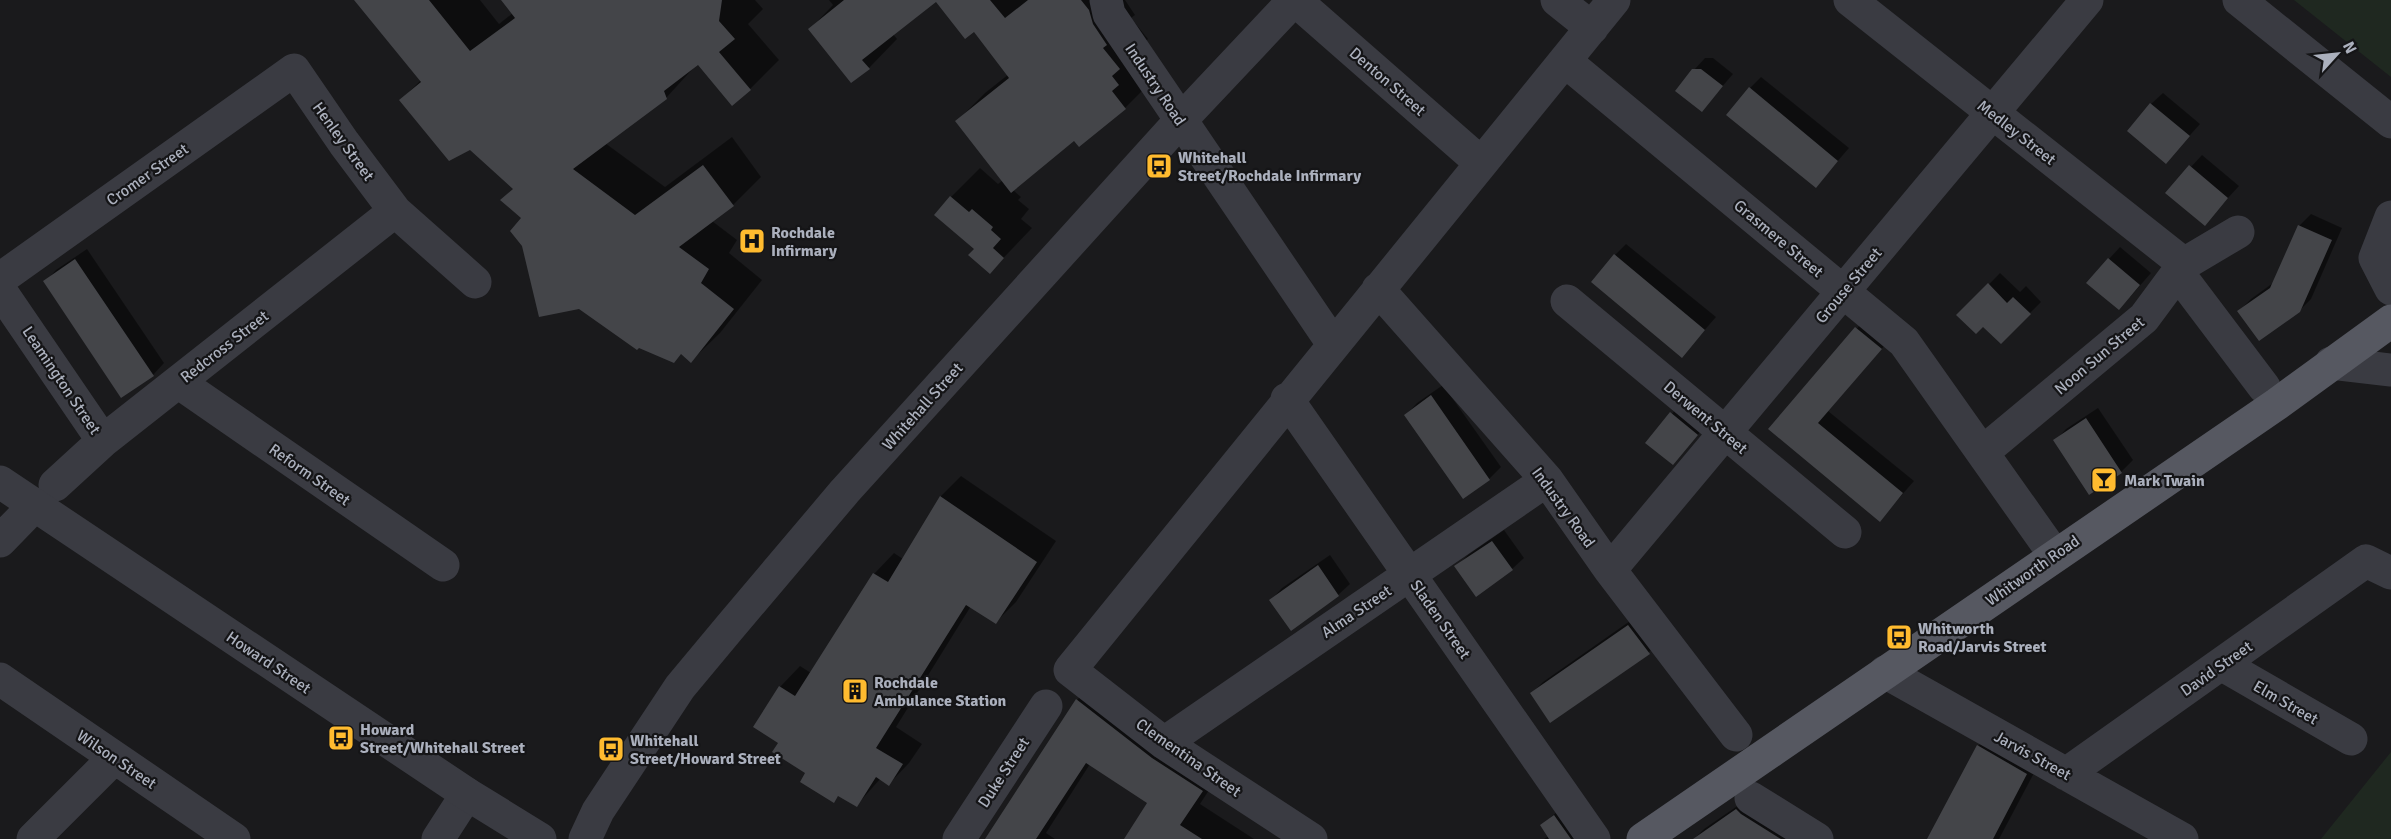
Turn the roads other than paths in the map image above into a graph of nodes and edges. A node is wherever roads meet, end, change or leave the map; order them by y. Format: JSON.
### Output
{"nodes":[{"id":1,"x":1106,"y":0,"type":"edge"},
{"id":2,"x":1294,"y":0,"type":"edge"},
{"id":3,"x":1557,"y":0,"type":"edge"},
{"id":4,"x":1614,"y":0,"type":"edge"},
{"id":5,"x":1850,"y":0,"type":"edge"},
{"id":6,"x":2087,"y":0,"type":"edge"},
{"id":7,"x":2239,"y":0,"type":"edge"},
{"id":8,"x":1592,"y":27,"type":"junction"},
{"id":9,"x":1565,"y":61,"type":"junction"},
{"id":10,"x":294,"y":70,"type":"joint"},
{"id":11,"x":1993,"y":113,"type":"junction"},
{"id":12,"x":1181,"y":120,"type":"junction"},
{"id":13,"x":2391,"y":122,"type":"edge"},
{"id":14,"x":1481,"y":163,"type":"junction"},
{"id":15,"x":395,"y":212,"type":"junction"},
{"id":16,"x":2391,"y":217,"type":"edge"},
{"id":17,"x":2238,"y":232,"type":"dead end"},
{"id":18,"x":2181,"y":268,"type":"junction"},
{"id":19,"x":0,"y":279,"type":"edge"},
{"id":20,"x":475,"y":282,"type":"dead end"},
{"id":21,"x":1378,"y":289,"type":"junction"},
{"id":22,"x":2391,"y":289,"type":"edge"},
{"id":23,"x":0,"y":290,"type":"edge"},
{"id":24,"x":1843,"y":291,"type":"junction"},
{"id":25,"x":1566,"y":301,"type":"dead end"},
{"id":26,"x":2391,"y":321,"type":"edge"},
{"id":27,"x":1333,"y":344,"type":"junction"},
{"id":28,"x":2331,"y":363,"type":"junction"},
{"id":29,"x":2391,"y":370,"type":"edge"},
{"id":30,"x":178,"y":382,"type":"junction"},
{"id":31,"x":2264,"y":387,"type":"dead end"},
{"id":32,"x":1287,"y":399,"type":"junction"},
{"id":33,"x":1725,"y":432,"type":"junction"},
{"id":34,"x":103,"y":441,"type":"junction"},
{"id":35,"x":1983,"y":452,"type":"junction"},
{"id":36,"x":1547,"y":480,"type":"junction"},
{"id":37,"x":0,"y":482,"type":"edge"},
{"id":38,"x":45,"y":495,"type":"junction"},
{"id":39,"x":1845,"y":532,"type":"dead end"},
{"id":40,"x":0,"y":541,"type":"edge"},
{"id":41,"x":2054,"y":554,"type":"junction"},
{"id":42,"x":443,"y":565,"type":"dead end"},
{"id":43,"x":2378,"y":567,"type":"edge"},
{"id":44,"x":1610,"y":570,"type":"junction"},
{"id":45,"x":1410,"y":574,"type":"junction"},
{"id":46,"x":2221,"y":664,"type":"junction"},
{"id":47,"x":1885,"y":672,"type":"junction"},
{"id":48,"x":0,"y":679,"type":"edge"},
{"id":49,"x":1046,"y":706,"type":"dead end"},
{"id":50,"x":1736,"y":735,"type":"dead end"},
{"id":51,"x":2351,"y":739,"type":"dead end"},
{"id":52,"x":1164,"y":743,"type":"junction"},
{"id":53,"x":114,"y":758,"type":"junction"},
{"id":54,"x":2066,"y":774,"type":"junction"},
{"id":55,"x":467,"y":794,"type":"junction"},
{"id":56,"x":1751,"y":798,"type":"dead end"},
{"id":57,"x":33,"y":839,"type":"edge"},
{"id":58,"x":234,"y":839,"type":"edge"},
{"id":59,"x":438,"y":839,"type":"edge"},
{"id":60,"x":540,"y":839,"type":"edge"},
{"id":61,"x":585,"y":839,"type":"edge"},
{"id":62,"x":959,"y":839,"type":"edge"},
{"id":63,"x":1311,"y":839,"type":"edge"},
{"id":64,"x":1594,"y":839,"type":"edge"},
{"id":65,"x":1643,"y":839,"type":"edge"},
{"id":66,"x":1817,"y":839,"type":"edge"},
{"id":67,"x":2182,"y":839,"type":"edge"}],
"edges":[{"from":1,"to":12,"type":"street","name":"Industry Road"},
{"from":2,"to":12,"type":"street","name":"Whitehall Street"},
{"from":2,"to":14,"type":"street","name":"Denton Street"},
{"from":3,"to":8,"type":"street"},
{"from":4,"to":8,"type":"street"},
{"from":5,"to":11,"type":"street","name":"Medley Street"},
{"from":6,"to":11,"type":"street","name":"Grouse Street"},
{"from":7,"to":13,"type":"street"},
{"from":8,"to":9,"type":"street"},
{"from":9,"to":14,"type":"street"},
{"from":9,"to":24,"type":"street","name":"Grasmere Street"},
{"from":10,"to":15,"type":"street","name":"Henley Street"},
{"from":10,"to":19,"type":"street","name":"Cromer Street"},
{"from":11,"to":18,"type":"street","name":"Medley Street"},
{"from":11,"to":24,"type":"street","name":"Grouse Street"},
{"from":12,"to":27,"type":"street","name":"Industry Road"},
{"from":12,"to":61,"type":"street","name":"Whitehall Street"},
{"from":14,"to":21,"type":"street"},
{"from":15,"to":20,"type":"street"},
{"from":15,"to":30,"type":"street","name":"Redcross Street"},
{"from":16,"to":22,"type":"street"},
{"from":17,"to":18,"type":"street","name":"Noon Sun Street"},
{"from":18,"to":31,"type":"street","name":"Medley Street"},
{"from":18,"to":35,"type":"street","name":"Noon Sun Street"},
{"from":21,"to":27,"type":"street"},
{"from":21,"to":36,"type":"street","name":"Industry Road"},
{"from":23,"to":34,"type":"street","name":"Leamington Street"},
{"from":24,"to":33,"type":"street","name":"Grouse Street"},
{"from":24,"to":35,"type":"street","name":"Grasmere Street"},
{"from":25,"to":33,"type":"street","name":"Derwent Street"},
{"from":26,"to":28,"type":"main road","name":"Whitworth Road"},
{"from":27,"to":32,"type":"street"},
{"from":28,"to":29,"type":"street"},
{"from":28,"to":41,"type":"main road","name":"Whitworth Road"},
{"from":30,"to":34,"type":"street","name":"Redcross Street"},
{"from":30,"to":42,"type":"street","name":"Reform Street"},
{"from":32,"to":45,"type":"street","name":"Sladen Street"},
{"from":32,"to":52,"type":"street","name":"Clementina Street"},
{"from":33,"to":39,"type":"street","name":"Derwent Street"},
{"from":33,"to":44,"type":"street","name":"Grouse Street"},
{"from":34,"to":38,"type":"street","name":"Redcross Street"},
{"from":35,"to":41,"type":"street","name":"Grasmere Street"},
{"from":36,"to":44,"type":"street","name":"Industry Road"},
{"from":36,"to":45,"type":"street","name":"Alma Street"},
{"from":37,"to":38,"type":"street","name":"Howard Street"},
{"from":38,"to":40,"type":"street","name":"Redcross Street"},
{"from":38,"to":55,"type":"street","name":"Howard Street"},
{"from":41,"to":47,"type":"main road","name":"Whitworth Road"},
{"from":43,"to":46,"type":"street","name":"David Street"},
{"from":44,"to":50,"type":"street","name":"Industry Road"},
{"from":45,"to":52,"type":"street","name":"Alma Street"},
{"from":45,"to":64,"type":"street","name":"Sladen Street"},
{"from":46,"to":51,"type":"street","name":"Elm Street"},
{"from":46,"to":54,"type":"street","name":"David Street"},
{"from":47,"to":54,"type":"street","name":"Jarvis Street"},
{"from":47,"to":65,"type":"main road","name":"Whitworth Road"},
{"from":48,"to":53,"type":"street","name":"Wilson Street"},
{"from":49,"to":62,"type":"street","name":"Duke Street"},
{"from":52,"to":63,"type":"street","name":"Clementina Street"},
{"from":53,"to":57,"type":"street"},
{"from":53,"to":58,"type":"street","name":"Wilson Street"},
{"from":54,"to":67,"type":"street","name":"Jarvis Street"},
{"from":55,"to":59,"type":"street"},
{"from":55,"to":60,"type":"street","name":"Howard Street"},
{"from":56,"to":66,"type":"street"}]}
